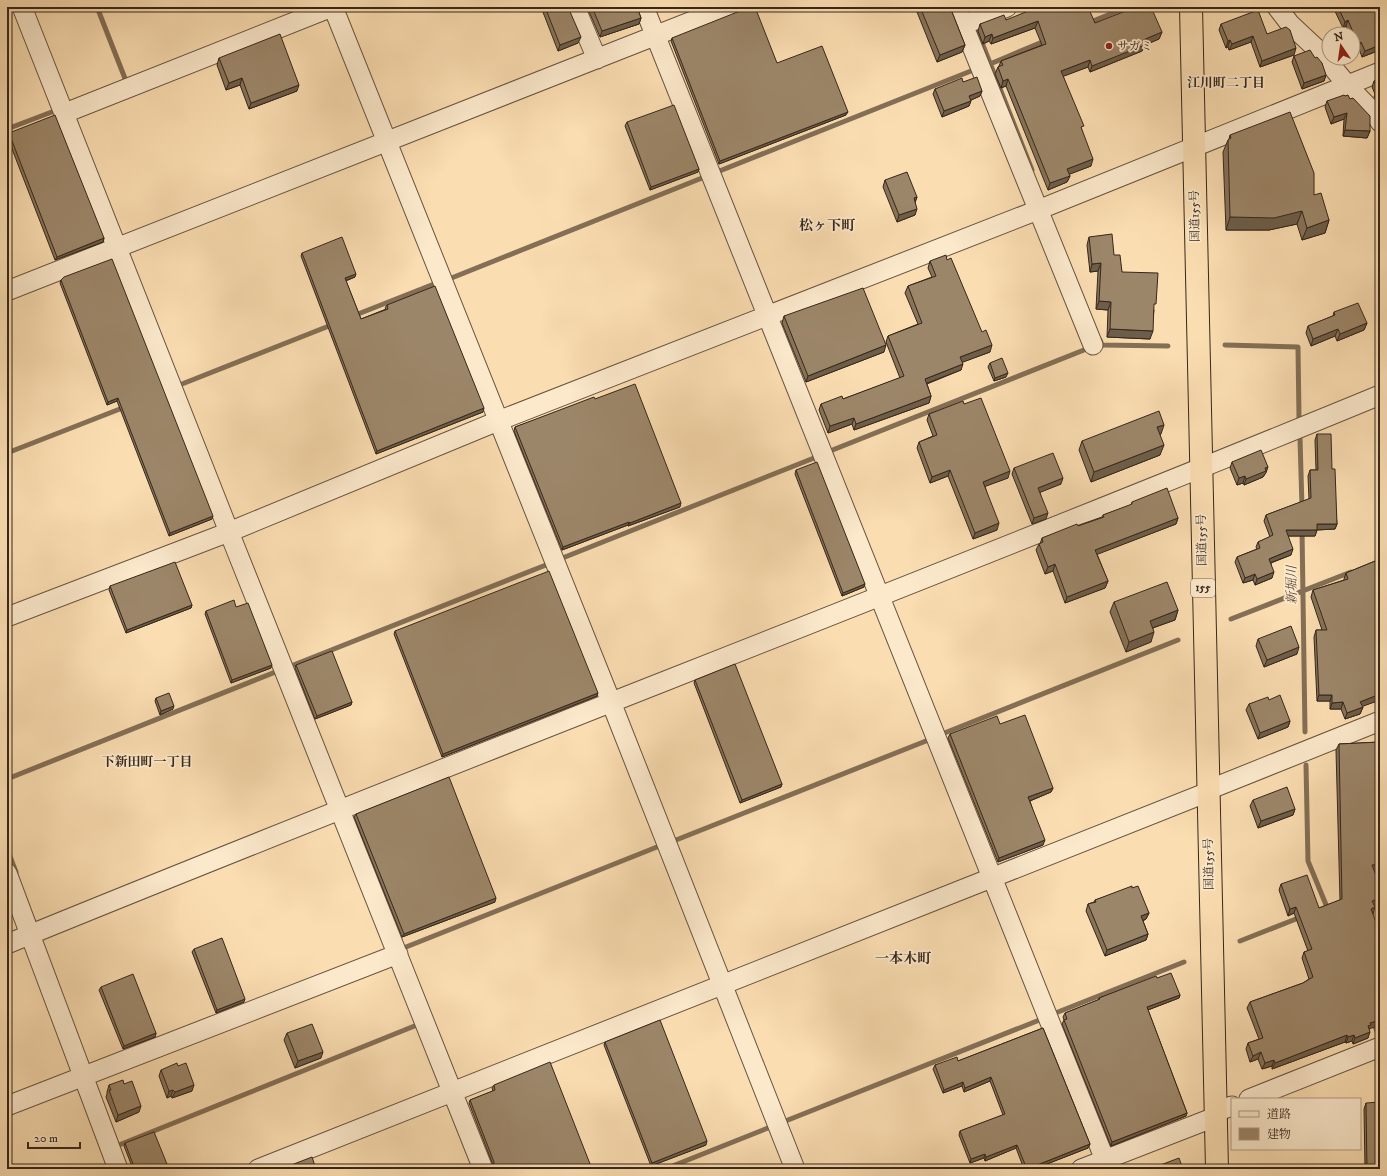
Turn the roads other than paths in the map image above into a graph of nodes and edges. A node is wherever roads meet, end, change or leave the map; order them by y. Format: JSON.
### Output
{"nodes":[{"id":1,"x":22,"y":7,"type":"edge"},
{"id":2,"x":332,"y":7,"type":"edge"},
{"id":3,"x":575,"y":7,"type":"edge"},
{"id":4,"x":644,"y":7,"type":"edge"},
{"id":5,"x":728,"y":7,"type":"edge"},
{"id":6,"x":956,"y":7,"type":"edge"},
{"id":7,"x":1008,"y":7,"type":"edge"},
{"id":8,"x":1191,"y":7,"type":"edge"},
{"id":9,"x":1277,"y":7,"type":"edge"},
{"id":10,"x":963,"y":25,"type":"junction"},
{"id":11,"x":656,"y":36,"type":"junction"},
{"id":12,"x":597,"y":59,"type":"junction"},
{"id":13,"x":1380,"y":72,"type":"edge"},
{"id":14,"x":1348,"y":86,"type":"junction"},
{"id":15,"x":65,"y":113,"type":"junction"},
{"id":16,"x":1380,"y":122,"type":"edge"},
{"id":17,"x":386,"y":140,"type":"junction"},
{"id":18,"x":1194,"y":148,"type":"junction"},
{"id":19,"x":1038,"y":210,"type":"junction"},
{"id":20,"x":117,"y":247,"type":"junction"},
{"id":21,"x":7,"y":291,"type":"edge"},
{"id":22,"x":768,"y":315,"type":"junction"},
{"id":23,"x":1094,"y":345,"type":"dead end"},
{"id":24,"x":1380,"y":395,"type":"edge"},
{"id":25,"x":498,"y":421,"type":"junction"},
{"id":26,"x":1201,"y":469,"type":"junction"},
{"id":27,"x":229,"y":532,"type":"junction"},
{"id":28,"x":880,"y":596,"type":"junction"},
{"id":29,"x":7,"y":617,"type":"edge"},
{"id":30,"x":611,"y":702,"type":"junction"},
{"id":31,"x":1380,"y":721,"type":"edge"},
{"id":32,"x":1208,"y":791,"type":"junction"},
{"id":33,"x":340,"y":809,"type":"junction"},
{"id":34,"x":7,"y":873,"type":"edge"},
{"id":35,"x":992,"y":877,"type":"junction"},
{"id":36,"x":31,"y":934,"type":"junction"},
{"id":37,"x":7,"y":944,"type":"edge"},
{"id":38,"x":398,"y":954,"type":"junction"},
{"id":39,"x":722,"y":984,"type":"junction"},
{"id":40,"x":1380,"y":1047,"type":"edge"},
{"id":41,"x":85,"y":1077,"type":"junction"},
{"id":42,"x":452,"y":1092,"type":"junction"},
{"id":43,"x":1252,"y":1098,"type":"edge"},
{"id":44,"x":7,"y":1106,"type":"edge"},
{"id":45,"x":1221,"y":1112,"type":"edge"},
{"id":46,"x":1105,"y":1160,"type":"junction"},
{"id":47,"x":118,"y":1169,"type":"edge"},
{"id":48,"x":258,"y":1169,"type":"edge"},
{"id":49,"x":483,"y":1169,"type":"edge"},
{"id":50,"x":795,"y":1169,"type":"edge"},
{"id":51,"x":1081,"y":1169,"type":"edge"},
{"id":52,"x":1217,"y":1169,"type":"edge"}],
"edges":[{"from":1,"to":15,"type":"street"},
{"from":2,"to":15,"type":"street"},
{"from":2,"to":17,"type":"street"},
{"from":3,"to":12,"type":"street"},
{"from":4,"to":11,"type":"street"},
{"from":5,"to":11,"type":"street"},
{"from":6,"to":10,"type":"street"},
{"from":7,"to":10,"type":"street"},
{"from":8,"to":18,"type":"highway","name":"国道155号","number":"155"},
{"from":9,"to":14,"type":"street"},
{"from":10,"to":19,"type":"street"},
{"from":11,"to":12,"type":"street"},
{"from":11,"to":22,"type":"street"},
{"from":12,"to":17,"type":"street"},
{"from":13,"to":14,"type":"street"},
{"from":14,"to":16,"type":"street"},
{"from":14,"to":18,"type":"street"},
{"from":15,"to":20,"type":"street"},
{"from":17,"to":20,"type":"street"},
{"from":17,"to":25,"type":"street"},
{"from":18,"to":19,"type":"street"},
{"from":18,"to":26,"type":"highway","name":"国道155号","number":"155"},
{"from":19,"to":22,"type":"street"},
{"from":19,"to":23,"type":"street"},
{"from":20,"to":21,"type":"street"},
{"from":20,"to":27,"type":"street"},
{"from":22,"to":25,"type":"street"},
{"from":22,"to":28,"type":"street"},
{"from":24,"to":26,"type":"street"},
{"from":25,"to":27,"type":"street"},
{"from":25,"to":30,"type":"street"},
{"from":26,"to":28,"type":"street"},
{"from":26,"to":32,"type":"highway","name":"国道155号","number":"155"},
{"from":27,"to":29,"type":"street"},
{"from":27,"to":33,"type":"street"},
{"from":28,"to":30,"type":"street"},
{"from":28,"to":35,"type":"street"},
{"from":30,"to":33,"type":"street"},
{"from":30,"to":39,"type":"street"},
{"from":31,"to":32,"type":"street"},
{"from":32,"to":35,"type":"street"},
{"from":32,"to":45,"type":"highway","name":"国道155号","number":"155"},
{"from":33,"to":36,"type":"street"},
{"from":33,"to":38,"type":"street"},
{"from":34,"to":36,"type":"street"},
{"from":35,"to":39,"type":"street"},
{"from":35,"to":46,"type":"street"},
{"from":36,"to":37,"type":"street"},
{"from":36,"to":41,"type":"street"},
{"from":38,"to":41,"type":"street"},
{"from":38,"to":42,"type":"street"},
{"from":39,"to":42,"type":"street"},
{"from":39,"to":50,"type":"street"},
{"from":40,"to":43,"type":"street"},
{"from":41,"to":44,"type":"street"},
{"from":41,"to":47,"type":"street"},
{"from":42,"to":48,"type":"street"},
{"from":42,"to":49,"type":"street"},
{"from":45,"to":46,"type":"street"},
{"from":45,"to":52,"type":"highway","name":"国道155号","number":"155"},
{"from":46,"to":51,"type":"street"}]}
